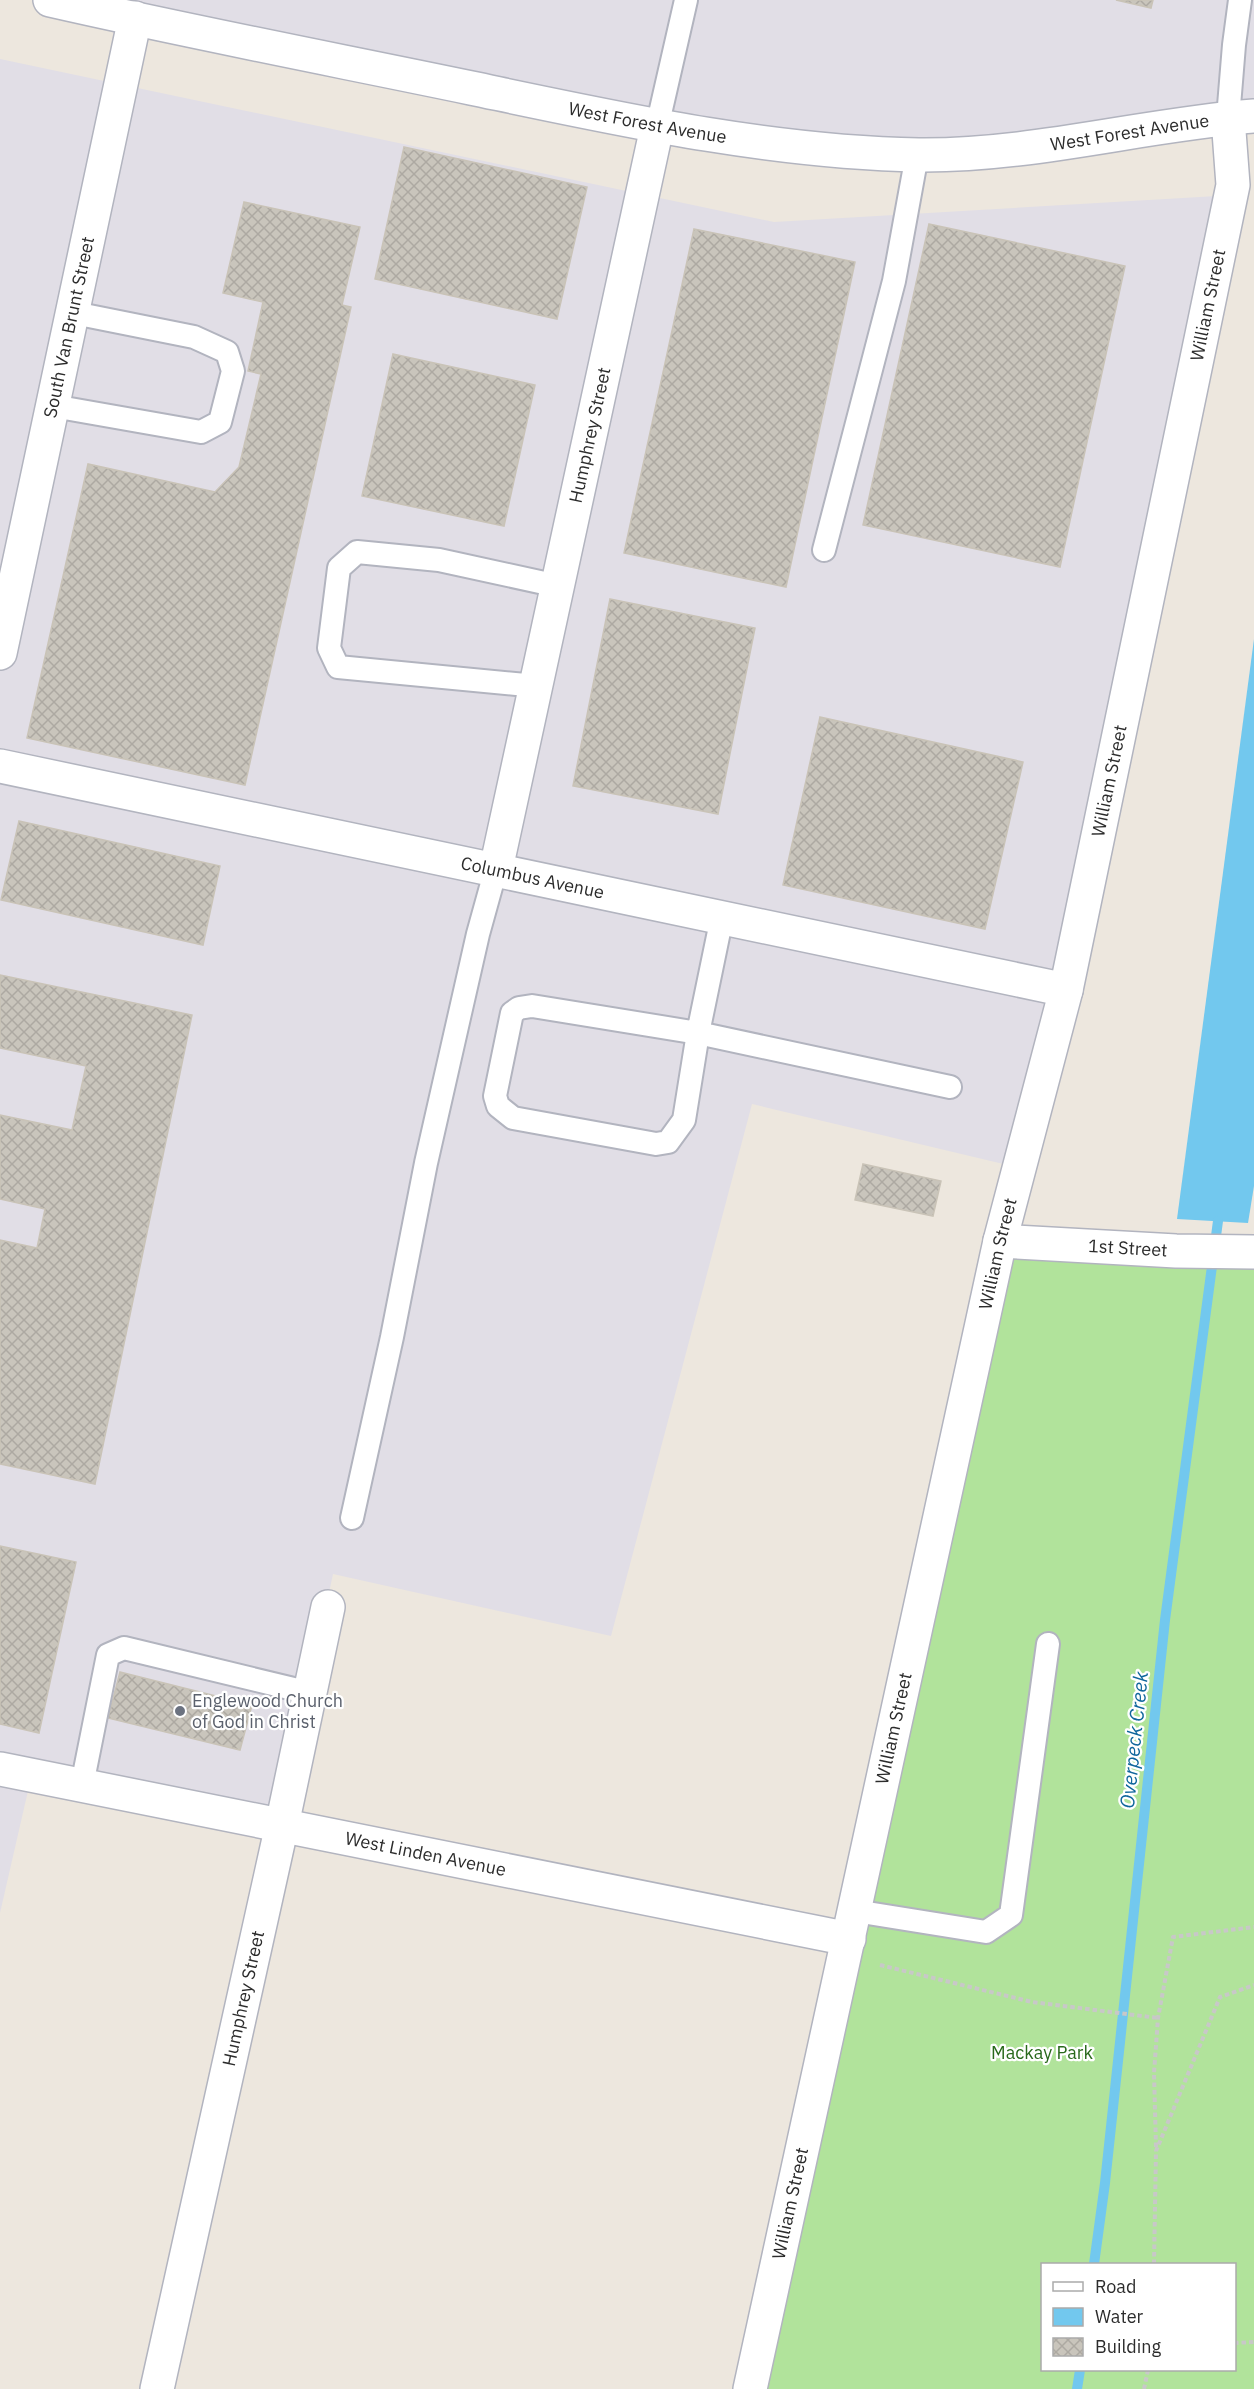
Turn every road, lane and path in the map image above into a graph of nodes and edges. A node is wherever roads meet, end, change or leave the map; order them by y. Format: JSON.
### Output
{"nodes":[{"id":1,"x":50,"y":0,"type":"edge"},
{"id":2,"x":686,"y":0,"type":"edge"},
{"id":3,"x":1240,"y":0,"type":"edge"},
{"id":4,"x":136,"y":9,"type":"edge"},
{"id":5,"x":1241,"y":117,"type":"edge"},
{"id":6,"x":657,"y":127,"type":"junction"},
{"id":7,"x":917,"y":155,"type":"junction"},
{"id":8,"x":74,"y":313,"type":"junction"},
{"id":9,"x":54,"y":406,"type":"junction"},
{"id":10,"x":824,"y":550,"type":"dead end"},
{"id":11,"x":558,"y":586,"type":"junction"},
{"id":12,"x":0,"y":654,"type":"edge"},
{"id":13,"x":536,"y":686,"type":"junction"},
{"id":14,"x":0,"y":766,"type":"edge"},
{"id":15,"x":496,"y":869,"type":"junction"},
{"id":16,"x":722,"y":917,"type":"junction"},
{"id":17,"x":1066,"y":990,"type":"junction"},
{"id":18,"x":698,"y":1033,"type":"junction"},
{"id":19,"x":950,"y":1087,"type":"dead end"},
{"id":20,"x":1000,"y":1240,"type":"junction"},
{"id":21,"x":1254,"y":1252,"type":"edge"},
{"id":22,"x":352,"y":1518,"type":"dead end"},
{"id":23,"x":328,"y":1607,"type":"dead end"},
{"id":24,"x":1048,"y":1644,"type":"dead end"},
{"id":25,"x":310,"y":1693,"type":"junction"},
{"id":26,"x":0,"y":1769,"type":"edge"},
{"id":27,"x":82,"y":1785,"type":"junction"},
{"id":28,"x":282,"y":1825,"type":"junction"},
{"id":29,"x":1254,"y":1927,"type":"edge"},
{"id":30,"x":849,"y":1938,"type":"junction"},
{"id":31,"x":1254,"y":1985,"type":"edge"},
{"id":32,"x":1158,"y":2018,"type":"junction"},
{"id":33,"x":1156,"y":2151,"type":"junction"},
{"id":34,"x":1154,"y":2263,"type":"edge"},
{"id":35,"x":1254,"y":2342,"type":"edge"},
{"id":36,"x":1236,"y":2343,"type":"edge"},
{"id":37,"x":1148,"y":2371,"type":"edge"},
{"id":38,"x":157,"y":2389,"type":"edge"},
{"id":39,"x":750,"y":2389,"type":"edge"},
{"id":40,"x":1144,"y":2389,"type":"edge"}],
"edges":[{"from":1,"to":4,"type":"street","name":"West Forest Avenue"},
{"from":2,"to":6,"type":"lane","name":"Humphrey Street"},
{"from":3,"to":5,"type":"lane"},
{"from":4,"to":6,"type":"street","name":"West Forest Avenue"},
{"from":4,"to":8,"type":"street","name":"South Van Brunt Street"},
{"from":5,"to":7,"type":"street","name":"West Forest Avenue"},
{"from":5,"to":17,"type":"street","name":"William Street"},
{"from":6,"to":7,"type":"street","name":"West Forest Avenue"},
{"from":6,"to":11,"type":"street","name":"Humphrey Street"},
{"from":7,"to":10,"type":"lane"},
{"from":8,"to":9,"type":"street","name":"South Van Brunt Street"},
{"from":8,"to":9,"type":"lane"},
{"from":9,"to":12,"type":"street","name":"South Van Brunt Street"},
{"from":11,"to":13,"type":"street","name":"Humphrey Street"},
{"from":11,"to":13,"type":"lane"},
{"from":13,"to":15,"type":"street","name":"Humphrey Street"},
{"from":14,"to":15,"type":"street","name":"Columbus Avenue"},
{"from":15,"to":16,"type":"street","name":"Columbus Avenue"},
{"from":15,"to":22,"type":"lane"},
{"from":16,"to":17,"type":"street","name":"Columbus Avenue"},
{"from":16,"to":18,"type":"lane"},
{"from":17,"to":20,"type":"street","name":"William Street"},
{"from":18,"to":18,"type":"lane"},
{"from":18,"to":19,"type":"lane"},
{"from":20,"to":21,"type":"street","name":"1st Street"},
{"from":20,"to":30,"type":"street","name":"William Street"},
{"from":23,"to":25,"type":"street","name":"Humphrey Street"},
{"from":24,"to":30,"type":"lane"},
{"from":25,"to":27,"type":"lane"},
{"from":25,"to":28,"type":"street","name":"Humphrey Street"},
{"from":26,"to":27,"type":"street","name":"West Linden Avenue"},
{"from":27,"to":28,"type":"street","name":"West Linden Avenue"},
{"from":28,"to":30,"type":"street","name":"West Linden Avenue"},
{"from":28,"to":38,"type":"street","name":"Humphrey Street"},
{"from":29,"to":32,"type":"path"},
{"from":30,"to":32,"type":"path"},
{"from":30,"to":39,"type":"street","name":"William Street"},
{"from":31,"to":33,"type":"path"},
{"from":32,"to":33,"type":"path"},
{"from":33,"to":34,"type":"path"},
{"from":35,"to":36,"type":"path"},
{"from":37,"to":40,"type":"path"}]}
